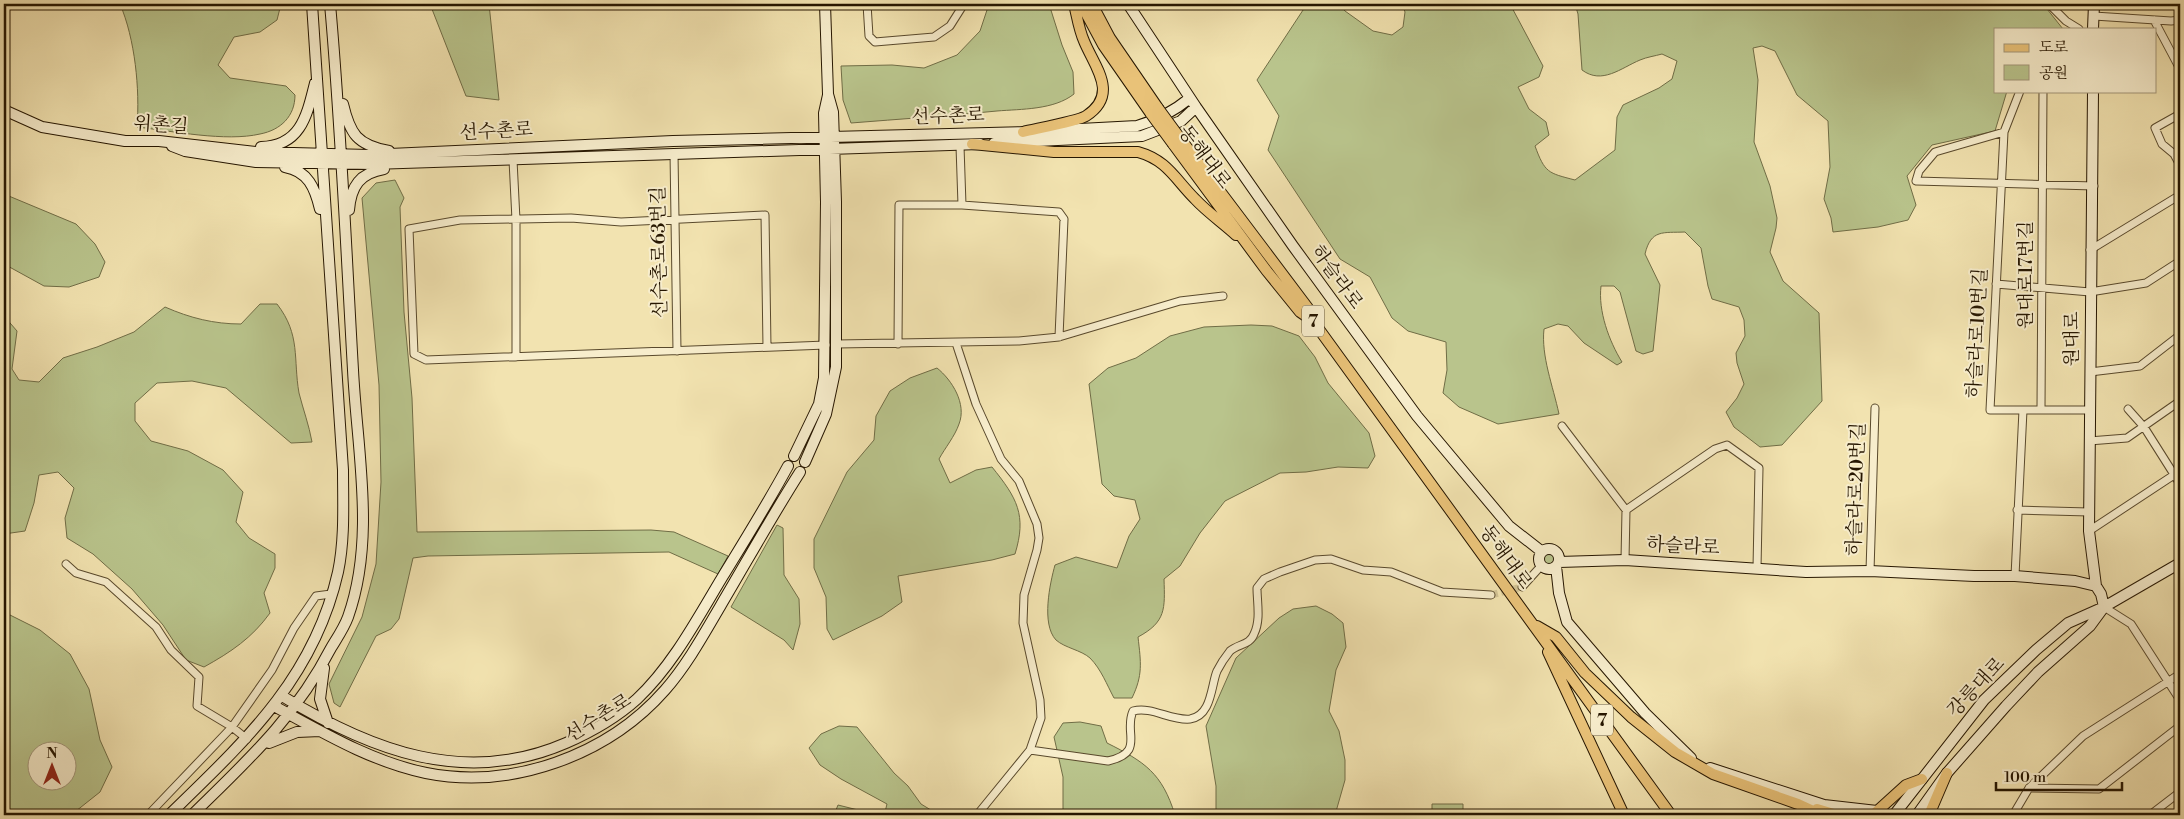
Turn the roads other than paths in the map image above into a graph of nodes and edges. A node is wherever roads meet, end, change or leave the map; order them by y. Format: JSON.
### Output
{"nodes":[{"id":1,"x":312,"y":4,"type":"edge"},
{"id":2,"x":330,"y":4,"type":"edge"},
{"id":3,"x":825,"y":4,"type":"edge"},
{"id":4,"x":867,"y":4,"type":"edge"},
{"id":5,"x":962,"y":4,"type":"edge"},
{"id":6,"x":1074,"y":4,"type":"edge"},
{"id":7,"x":1081,"y":4,"type":"edge"},
{"id":8,"x":1092,"y":4,"type":"edge"},
{"id":9,"x":1128,"y":4,"type":"edge"},
{"id":10,"x":2050,"y":4,"type":"edge"},
{"id":11,"x":2094,"y":4,"type":"edge"},
{"id":12,"x":2094,"y":16,"type":"junction"},
{"id":13,"x":2154,"y":20,"type":"junction"},
{"id":14,"x":2180,"y":20,"type":"edge"},
{"id":15,"x":2078,"y":28,"type":"edge"},
{"id":16,"x":2093,"y":28,"type":"edge"},
{"id":17,"x":2180,"y":69,"type":"edge"},
{"id":18,"x":336,"y":72,"type":"junction"},
{"id":19,"x":318,"y":73,"type":"junction"},
{"id":20,"x":2020,"y":92,"type":"edge"},
{"id":21,"x":2043,"y":92,"type":"edge"},
{"id":22,"x":2093,"y":92,"type":"edge"},
{"id":23,"x":1190,"y":98,"type":"junction"},
{"id":24,"x":1196,"y":107,"type":"junction"},
{"id":25,"x":4,"y":110,"type":"edge"},
{"id":26,"x":1155,"y":111,"type":"junction"},
{"id":27,"x":2180,"y":114,"type":"edge"},
{"id":28,"x":1023,"y":132,"type":"junction"},
{"id":29,"x":2004,"y":132,"type":"junction"},
{"id":30,"x":829,"y":137,"type":"junction"},
{"id":31,"x":159,"y":141,"type":"junction"},
{"id":32,"x":1177,"y":141,"type":"junction"},
{"id":33,"x":673,"y":142,"type":"junction"},
{"id":34,"x":972,"y":144,"type":"junction"},
{"id":35,"x":960,"y":146,"type":"junction"},
{"id":36,"x":829,"y":148,"type":"junction"},
{"id":37,"x":231,"y":149,"type":"junction"},
{"id":38,"x":674,"y":153,"type":"junction"},
{"id":39,"x":402,"y":154,"type":"junction"},
{"id":40,"x":322,"y":159,"type":"junction"},
{"id":41,"x":342,"y":159,"type":"junction"},
{"id":42,"x":513,"y":160,"type":"junction"},
{"id":43,"x":256,"y":162,"type":"junction"},
{"id":44,"x":415,"y":164,"type":"junction"},
{"id":45,"x":2180,"y":165,"type":"edge"},
{"id":46,"x":2001,"y":184,"type":"junction"},
{"id":47,"x":2043,"y":186,"type":"junction"},
{"id":48,"x":2094,"y":186,"type":"junction"},
{"id":49,"x":2180,"y":195,"type":"edge"},
{"id":50,"x":962,"y":206,"type":"junction"},
{"id":51,"x":676,"y":219,"type":"junction"},
{"id":52,"x":516,"y":220,"type":"junction"},
{"id":53,"x":346,"y":236,"type":"junction"},
{"id":54,"x":327,"y":240,"type":"junction"},
{"id":55,"x":1251,"y":248,"type":"junction"},
{"id":56,"x":2090,"y":250,"type":"junction"},
{"id":57,"x":2180,"y":261,"type":"edge"},
{"id":58,"x":1996,"y":284,"type":"junction"},
{"id":59,"x":2042,"y":287,"type":"junction"},
{"id":60,"x":2090,"y":292,"type":"junction"},
{"id":61,"x":1223,"y":296,"type":"dead end"},
{"id":62,"x":1313,"y":321,"type":"junction"},
{"id":63,"x":2180,"y":335,"type":"edge"},
{"id":64,"x":1059,"y":337,"type":"junction"},
{"id":65,"x":956,"y":343,"type":"junction"},
{"id":66,"x":836,"y":344,"type":"junction"},
{"id":67,"x":898,"y":344,"type":"junction"},
{"id":68,"x":826,"y":345,"type":"junction"},
{"id":69,"x":767,"y":347,"type":"junction"},
{"id":70,"x":677,"y":350,"type":"junction"},
{"id":71,"x":516,"y":357,"type":"junction"},
{"id":72,"x":2090,"y":372,"type":"junction"},
{"id":73,"x":2180,"y":401,"type":"edge"},
{"id":74,"x":1875,"y":408,"type":"dead end"},
{"id":75,"x":2041,"y":409,"type":"junction"},
{"id":76,"x":2128,"y":409,"type":"dead end"},
{"id":77,"x":2023,"y":410,"type":"junction"},
{"id":78,"x":2090,"y":410,"type":"junction"},
{"id":79,"x":1562,"y":426,"type":"dead end"},
{"id":80,"x":2144,"y":427,"type":"junction"},
{"id":81,"x":2089,"y":441,"type":"junction"},
{"id":82,"x":794,"y":456,"type":"junction"},
{"id":83,"x":805,"y":462,"type":"junction"},
{"id":84,"x":788,"y":466,"type":"junction"},
{"id":85,"x":800,"y":472,"type":"junction"},
{"id":86,"x":2177,"y":473,"type":"edge"},
{"id":87,"x":2180,"y":484,"type":"edge"},
{"id":88,"x":1626,"y":510,"type":"junction"},
{"id":89,"x":2017,"y":510,"type":"junction"},
{"id":90,"x":2089,"y":512,"type":"junction"},
{"id":91,"x":2088,"y":531,"type":"junction"},
{"id":92,"x":1541,"y":551,"type":"junction"},
{"id":93,"x":1625,"y":560,"type":"junction"},
{"id":94,"x":2180,"y":562,"type":"edge"},
{"id":95,"x":66,"y":564,"type":"dead end"},
{"id":96,"x":1557,"y":564,"type":"junction"},
{"id":97,"x":1541,"y":566,"type":"junction"},
{"id":98,"x":1757,"y":568,"type":"junction"},
{"id":99,"x":1870,"y":571,"type":"junction"},
{"id":100,"x":2015,"y":576,"type":"junction"},
{"id":101,"x":2096,"y":586,"type":"junction"},
{"id":102,"x":1522,"y":587,"type":"tunnel mouth"},
{"id":103,"x":331,"y":594,"type":"junction"},
{"id":104,"x":1491,"y":595,"type":"tunnel mouth"},
{"id":105,"x":2104,"y":606,"type":"junction"},
{"id":106,"x":1534,"y":624,"type":"junction"},
{"id":107,"x":326,"y":659,"type":"junction"},
{"id":108,"x":2180,"y":674,"type":"edge"},
{"id":109,"x":2168,"y":682,"type":"junction"},
{"id":110,"x":282,"y":696,"type":"junction"},
{"id":111,"x":2180,"y":700,"type":"edge"},
{"id":112,"x":297,"y":705,"type":"junction"},
{"id":113,"x":274,"y":706,"type":"junction"},
{"id":114,"x":290,"y":714,"type":"junction"},
{"id":115,"x":2180,"y":726,"type":"edge"},
{"id":116,"x":232,"y":727,"type":"junction"},
{"id":117,"x":325,"y":727,"type":"junction"},
{"id":118,"x":247,"y":739,"type":"junction"},
{"id":119,"x":261,"y":747,"type":"junction"},
{"id":120,"x":556,"y":748,"type":"junction"},
{"id":121,"x":1030,"y":750,"type":"junction"},
{"id":122,"x":400,"y":752,"type":"junction"},
{"id":123,"x":561,"y":760,"type":"junction"},
{"id":124,"x":1697,"y":762,"type":"junction"},
{"id":125,"x":396,"y":764,"type":"junction"},
{"id":126,"x":1947,"y":773,"type":"junction"},
{"id":127,"x":1713,"y":774,"type":"junction"},
{"id":128,"x":1922,"y":779,"type":"junction"},
{"id":129,"x":2029,"y":788,"type":"junction"},
{"id":130,"x":2180,"y":792,"type":"edge"},
{"id":131,"x":1798,"y":804,"type":"junction"},
{"id":132,"x":1878,"y":811,"type":"junction"},
{"id":133,"x":148,"y":815,"type":"edge"},
{"id":134,"x":169,"y":815,"type":"edge"},
{"id":135,"x":192,"y":815,"type":"edge"},
{"id":136,"x":977,"y":815,"type":"edge"},
{"id":137,"x":1624,"y":815,"type":"edge"},
{"id":138,"x":1670,"y":815,"type":"edge"},
{"id":139,"x":1822,"y":815,"type":"edge"},
{"id":140,"x":1837,"y":815,"type":"edge"},
{"id":141,"x":1864,"y":815,"type":"edge"},
{"id":142,"x":1894,"y":815,"type":"edge"},
{"id":143,"x":1917,"y":815,"type":"edge"},
{"id":144,"x":1929,"y":815,"type":"edge"},
{"id":145,"x":2013,"y":815,"type":"edge"},
{"id":146,"x":2150,"y":815,"type":"edge"}],
"edges":[{"from":1,"to":19,"type":"street"},
{"from":2,"to":18,"type":"street"},
{"from":3,"to":30,"type":"street"},
{"from":4,"to":5,"type":"street"},
{"from":6,"to":28,"type":"main road"},
{"from":7,"to":26,"type":"main road","name":"동해대로","number":"7"},
{"from":8,"to":26,"type":"main road","name":"동해대로","number":"7"},
{"from":9,"to":23,"type":"street","name":"하슬라로"},
{"from":10,"to":15,"type":"street"},
{"from":11,"to":12,"type":"street"},
{"from":12,"to":13,"type":"street"},
{"from":12,"to":16,"type":"street"},
{"from":13,"to":14,"type":"street"},
{"from":13,"to":17,"type":"street"},
{"from":18,"to":39,"type":"street"},
{"from":18,"to":41,"type":"street"},
{"from":19,"to":37,"type":"street"},
{"from":19,"to":40,"type":"street"},
{"from":20,"to":29,"type":"street","name":"하슬라로10번길"},
{"from":21,"to":47,"type":"street","name":"원대로17번길"},
{"from":22,"to":48,"type":"street","name":"원대로"},
{"from":23,"to":24,"type":"street","name":"하슬라로"},
{"from":23,"to":28,"type":"street","name":"선수촌로"},
{"from":24,"to":34,"type":"street","name":"선수촌로"},
{"from":24,"to":92,"type":"street","name":"하슬라로"},
{"from":25,"to":31,"type":"street","name":"위촌길"},
{"from":26,"to":32,"type":"main road","name":"동해대로","number":"7","bridge":true},
{"from":27,"to":45,"type":"street"},
{"from":28,"to":30,"type":"street","name":"선수촌로"},
{"from":29,"to":46,"type":"street","name":"하슬라로10번길"},
{"from":29,"to":46,"type":"street"},
{"from":30,"to":33,"type":"street","name":"선수촌로"},
{"from":30,"to":36,"type":"street"},
{"from":31,"to":37,"type":"street","name":"위촌길"},
{"from":31,"to":43,"type":"street"},
{"from":32,"to":55,"type":"main road","name":"동해대로","number":"7"},
{"from":32,"to":62,"type":"main road","name":"동해대로","number":"7"},
{"from":33,"to":38,"type":"street"},
{"from":33,"to":39,"type":"street","name":"선수촌로"},
{"from":34,"to":35,"type":"street","name":"선수촌로"},
{"from":34,"to":55,"type":"main road"},
{"from":35,"to":36,"type":"street","name":"선수촌로"},
{"from":35,"to":50,"type":"street","name":"선수촌로"},
{"from":36,"to":38,"type":"street","name":"선수촌로"},
{"from":36,"to":66,"type":"street"},
{"from":36,"to":68,"type":"street"},
{"from":37,"to":40,"type":"street","name":"위촌길"},
{"from":38,"to":42,"type":"street","name":"선수촌로"},
{"from":38,"to":51,"type":"street","name":"선수촌로63번길"},
{"from":39,"to":41,"type":"street","name":"선수촌로"},
{"from":40,"to":41,"type":"street","name":"선수촌로"},
{"from":40,"to":43,"type":"street"},
{"from":40,"to":54,"type":"street"},
{"from":41,"to":44,"type":"street","name":"선수촌로"},
{"from":41,"to":53,"type":"street"},
{"from":42,"to":44,"type":"street","name":"선수촌로"},
{"from":42,"to":52,"type":"street"},
{"from":43,"to":54,"type":"street"},
{"from":44,"to":53,"type":"street"},
{"from":46,"to":47,"type":"street"},
{"from":46,"to":58,"type":"street","name":"하슬라로10번길"},
{"from":47,"to":48,"type":"street"},
{"from":47,"to":59,"type":"street","name":"원대로17번길"},
{"from":48,"to":56,"type":"street","name":"원대로"},
{"from":49,"to":56,"type":"street"},
{"from":50,"to":64,"type":"street"},
{"from":50,"to":67,"type":"street"},
{"from":51,"to":52,"type":"street"},
{"from":51,"to":69,"type":"street"},
{"from":51,"to":70,"type":"street","name":"선수촌로63번길"},
{"from":52,"to":71,"type":"street"},
{"from":52,"to":71,"type":"street"},
{"from":53,"to":107,"type":"street"},
{"from":54,"to":103,"type":"street"},
{"from":55,"to":62,"type":"main road","name":"동해대로","number":"7"},
{"from":56,"to":60,"type":"street","name":"원대로"},
{"from":57,"to":60,"type":"street"},
{"from":58,"to":59,"type":"street"},
{"from":58,"to":77,"type":"street","name":"하슬라로10번길"},
{"from":59,"to":60,"type":"street"},
{"from":59,"to":75,"type":"street","name":"원대로17번길"},
{"from":60,"to":72,"type":"street","name":"원대로"},
{"from":61,"to":64,"type":"street"},
{"from":62,"to":106,"type":"main road","name":"동해대로","number":"7"},
{"from":63,"to":72,"type":"street"},
{"from":64,"to":65,"type":"street"},
{"from":65,"to":67,"type":"street"},
{"from":65,"to":121,"type":"street"},
{"from":66,"to":67,"type":"street"},
{"from":66,"to":68,"type":"street"},
{"from":66,"to":83,"type":"street"},
{"from":68,"to":69,"type":"street"},
{"from":68,"to":82,"type":"street"},
{"from":69,"to":70,"type":"street"},
{"from":70,"to":71,"type":"street"},
{"from":72,"to":78,"type":"street","name":"원대로"},
{"from":73,"to":80,"type":"street"},
{"from":74,"to":99,"type":"street","name":"하슬라로20번길"},
{"from":75,"to":77,"type":"street"},
{"from":75,"to":78,"type":"street"},
{"from":76,"to":80,"type":"street"},
{"from":77,"to":89,"type":"street"},
{"from":78,"to":81,"type":"street","name":"원대로"},
{"from":79,"to":88,"type":"street"},
{"from":80,"to":81,"type":"street"},
{"from":80,"to":86,"type":"street"},
{"from":81,"to":90,"type":"street","name":"원대로"},
{"from":82,"to":83,"type":"street"},
{"from":82,"to":84,"type":"street"},
{"from":83,"to":85,"type":"street"},
{"from":84,"to":85,"type":"street"},
{"from":84,"to":120,"type":"street","name":"선수촌로"},
{"from":85,"to":123,"type":"street","name":"선수촌로"},
{"from":86,"to":87,"type":"street"},
{"from":86,"to":91,"type":"street"},
{"from":88,"to":93,"type":"street"},
{"from":88,"to":98,"type":"street"},
{"from":89,"to":90,"type":"street"},
{"from":89,"to":100,"type":"street"},
{"from":90,"to":91,"type":"street","name":"원대로"},
{"from":91,"to":101,"type":"street","name":"원대로"},
{"from":92,"to":96,"type":"street"},
{"from":92,"to":97,"type":"street"},
{"from":93,"to":96,"type":"street","name":"하슬라로"},
{"from":93,"to":98,"type":"street","name":"하슬라로"},
{"from":94,"to":105,"type":"street","name":"강릉대로"},
{"from":95,"to":116,"type":"street"},
{"from":96,"to":97,"type":"street"},
{"from":96,"to":124,"type":"street"},
{"from":97,"to":102,"type":"street"},
{"from":98,"to":99,"type":"street","name":"하슬라로"},
{"from":99,"to":100,"type":"street","name":"하슬라로"},
{"from":100,"to":101,"type":"street","name":"하슬라로"},
{"from":101,"to":105,"type":"street","name":"원대로"},
{"from":103,"to":110,"type":"street"},
{"from":103,"to":116,"type":"street"},
{"from":104,"to":121,"type":"street"},
{"from":105,"to":109,"type":"street"},
{"from":105,"to":126,"type":"street","name":"강릉대로"},
{"from":105,"to":128,"type":"street","name":"강릉대로"},
{"from":106,"to":127,"type":"main road"},
{"from":106,"to":137,"type":"main road"},
{"from":106,"to":138,"type":"main road","name":"동해대로","number":"7"},
{"from":107,"to":112,"type":"street"},
{"from":107,"to":117,"type":"street"},
{"from":108,"to":109,"type":"street"},
{"from":109,"to":111,"type":"street"},
{"from":109,"to":129,"type":"street"},
{"from":110,"to":112,"type":"street","name":"선수촌로"},
{"from":110,"to":113,"type":"street"},
{"from":112,"to":114,"type":"street"},
{"from":112,"to":117,"type":"street","name":"선수촌로"},
{"from":113,"to":114,"type":"street","name":"선수촌로"},
{"from":113,"to":118,"type":"street"},
{"from":114,"to":117,"type":"street","name":"선수촌로"},
{"from":114,"to":119,"type":"street"},
{"from":115,"to":129,"type":"street"},
{"from":116,"to":118,"type":"street"},
{"from":116,"to":133,"type":"street"},
{"from":117,"to":119,"type":"street"},
{"from":117,"to":122,"type":"street","name":"선수촌로"},
{"from":117,"to":125,"type":"street","name":"선수촌로"},
{"from":118,"to":134,"type":"street"},
{"from":119,"to":135,"type":"street"},
{"from":120,"to":122,"type":"street","name":"선수촌로"},
{"from":120,"to":123,"type":"street"},
{"from":121,"to":136,"type":"street"},
{"from":122,"to":125,"type":"street"},
{"from":123,"to":125,"type":"street","name":"선수촌로"},
{"from":124,"to":127,"type":"street"},
{"from":124,"to":132,"type":"street"},
{"from":126,"to":143,"type":"street","name":"강릉대로"},
{"from":126,"to":144,"type":"main road"},
{"from":127,"to":131,"type":"main road"},
{"from":128,"to":132,"type":"main road"},
{"from":128,"to":142,"type":"street","name":"강릉대로"},
{"from":129,"to":145,"type":"street"},
{"from":130,"to":146,"type":"street"},
{"from":131,"to":139,"type":"main road"},
{"from":131,"to":140,"type":"main road"},
{"from":132,"to":141,"type":"main road"}]}
